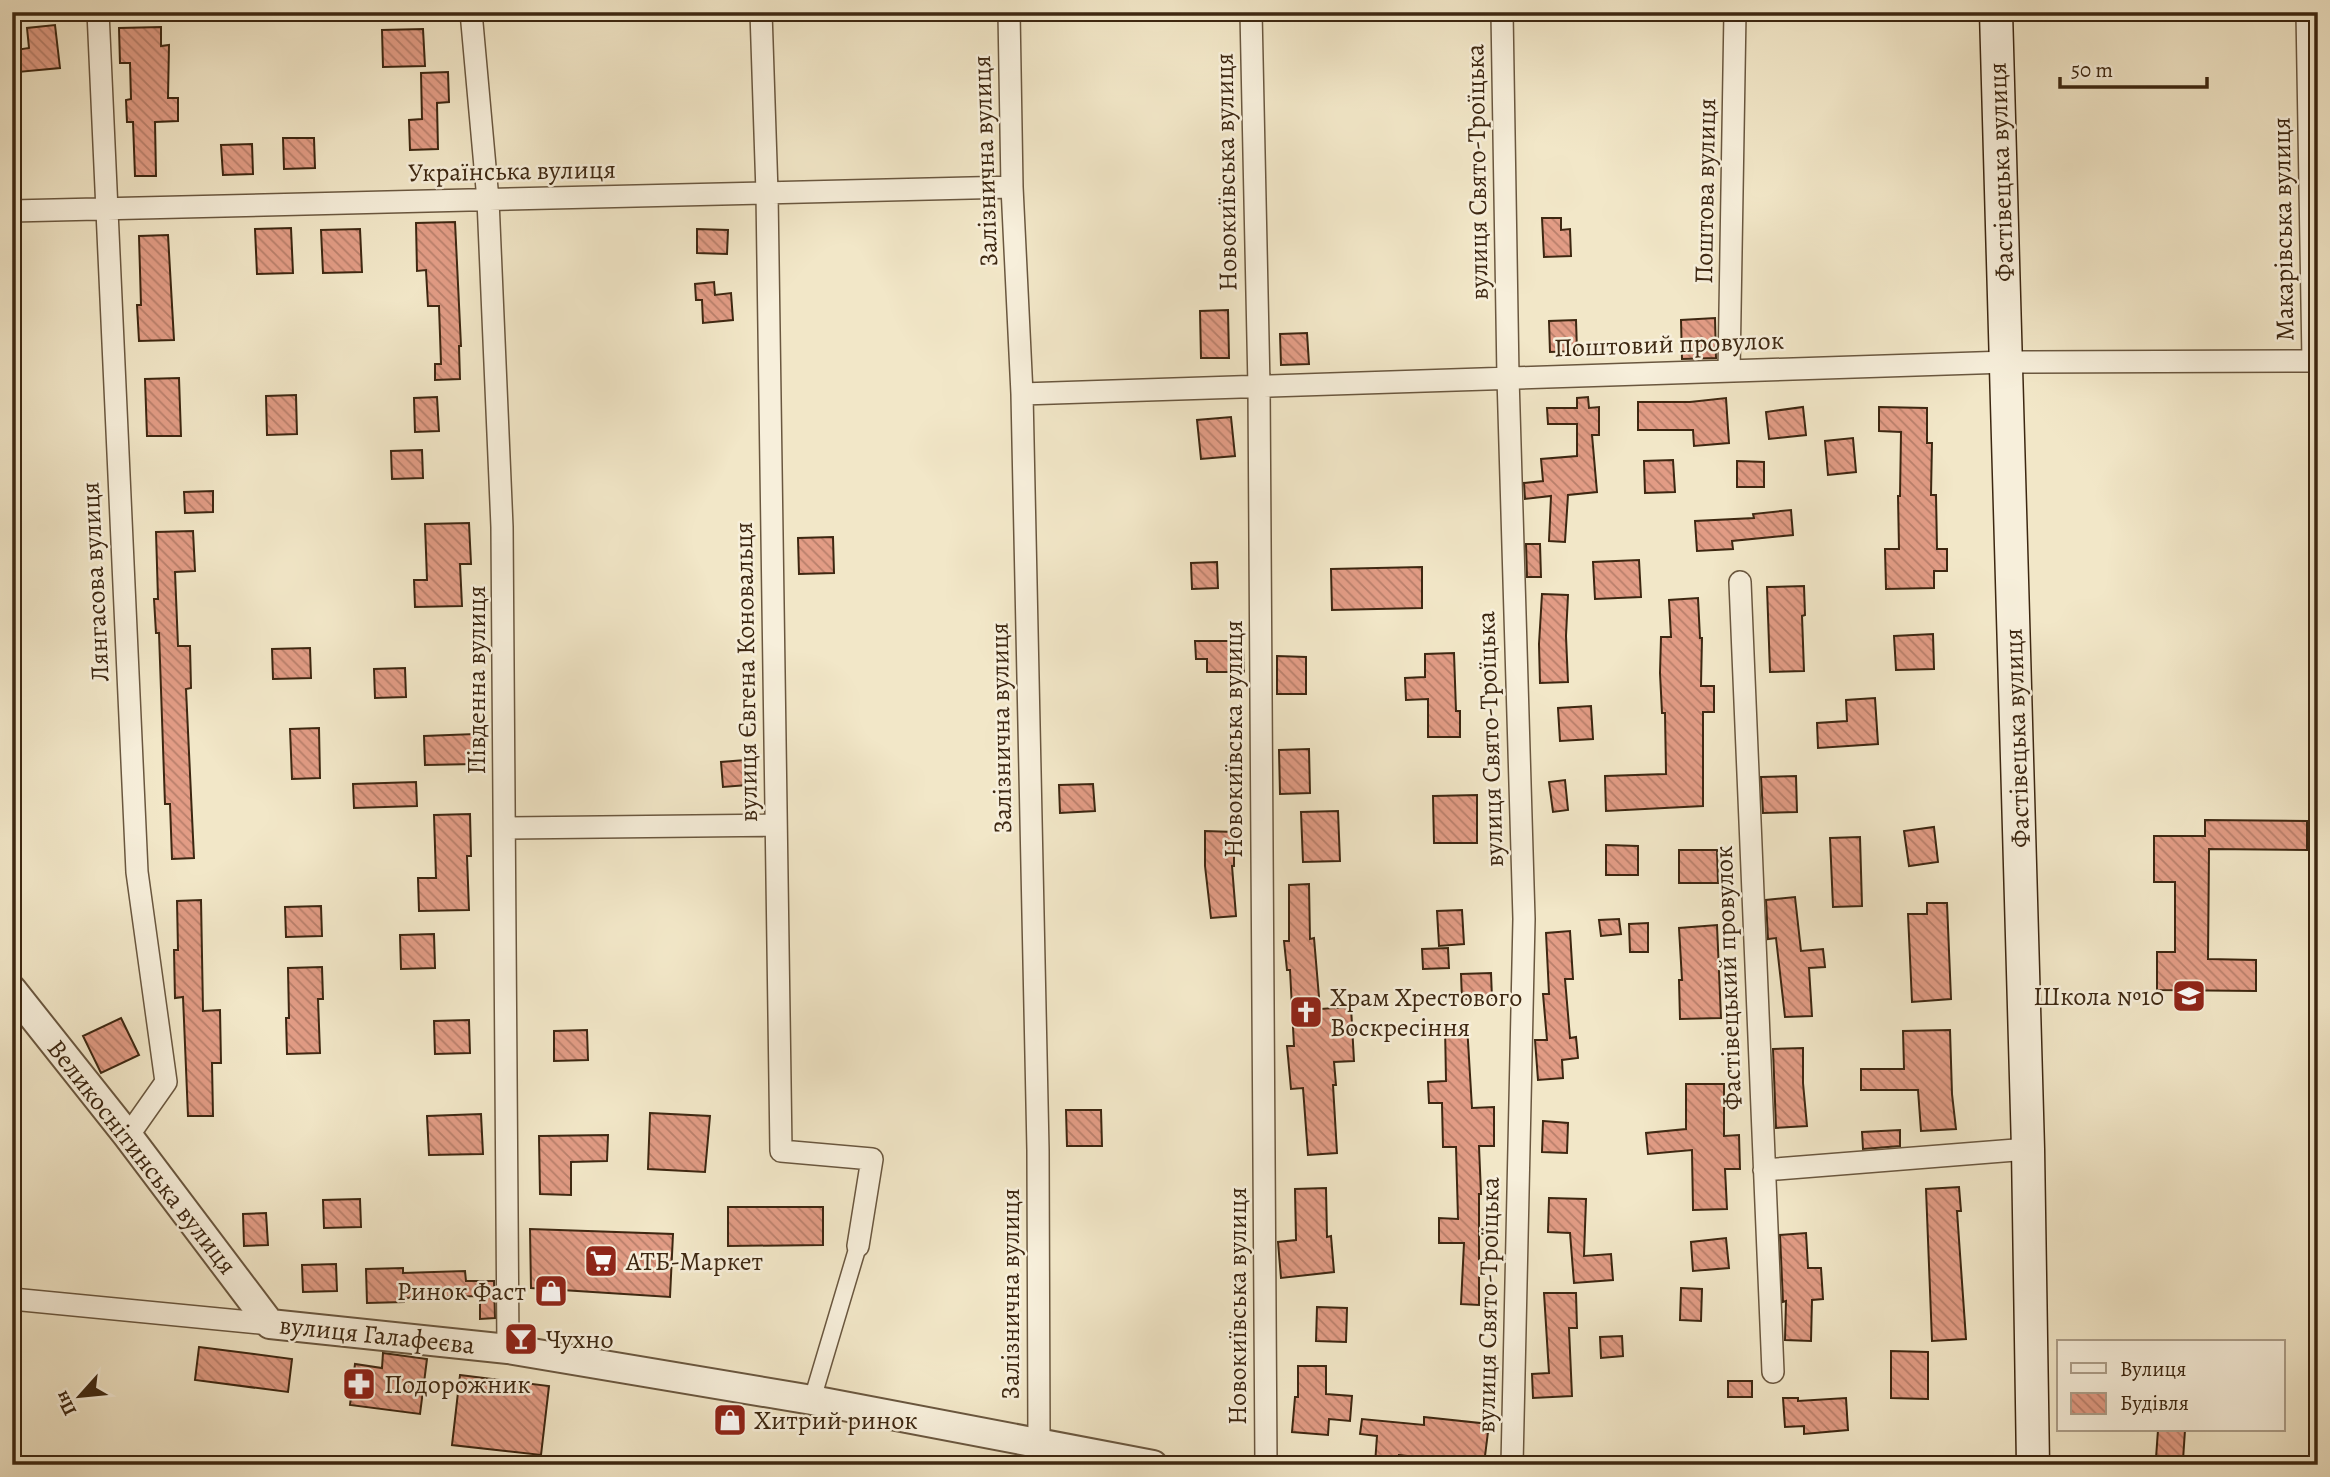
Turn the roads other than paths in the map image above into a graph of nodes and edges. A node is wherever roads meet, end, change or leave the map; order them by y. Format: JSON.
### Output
{"nodes":[{"id":1,"x":98,"y":12,"type":"edge"},
{"id":2,"x":471,"y":12,"type":"edge"},
{"id":3,"x":761,"y":12,"type":"edge"},
{"id":4,"x":1009,"y":12,"type":"edge"},
{"id":5,"x":1251,"y":12,"type":"edge"},
{"id":6,"x":1502,"y":12,"type":"edge"},
{"id":7,"x":1735,"y":12,"type":"edge"},
{"id":8,"x":1996,"y":12,"type":"edge"},
{"id":9,"x":2306,"y":12,"type":"edge"},
{"id":10,"x":1013,"y":187,"type":"junction"},
{"id":11,"x":767,"y":193,"type":"junction"},
{"id":12,"x":488,"y":200,"type":"junction"},
{"id":13,"x":105,"y":208,"type":"junction"},
{"id":14,"x":12,"y":211,"type":"edge"},
{"id":15,"x":2316,"y":361,"type":"edge"},
{"id":16,"x":2007,"y":362,"type":"junction"},
{"id":17,"x":1729,"y":371,"type":"junction"},
{"id":18,"x":1508,"y":377,"type":"junction"},
{"id":19,"x":1259,"y":387,"type":"junction"},
{"id":20,"x":1022,"y":394,"type":"junction"},
{"id":21,"x":1740,"y":582,"type":"dead end"},
{"id":22,"x":776,"y":825,"type":"junction"},
{"id":23,"x":505,"y":828,"type":"junction"},
{"id":24,"x":12,"y":990,"type":"edge"},
{"id":25,"x":128,"y":1136,"type":"junction"},
{"id":26,"x":2028,"y":1149,"type":"junction"},
{"id":27,"x":1764,"y":1170,"type":"junction"},
{"id":28,"x":858,"y":1246,"type":"joint"},
{"id":29,"x":12,"y":1299,"type":"edge"},
{"id":30,"x":270,"y":1324,"type":"junction"},
{"id":31,"x":508,"y":1349,"type":"junction"},
{"id":32,"x":1773,"y":1372,"type":"dead end"},
{"id":33,"x":812,"y":1400,"type":"junction"},
{"id":34,"x":1039,"y":1442,"type":"junction"},
{"id":35,"x":1153,"y":1465,"type":"edge"},
{"id":36,"x":1266,"y":1465,"type":"edge"},
{"id":37,"x":1512,"y":1465,"type":"edge"},
{"id":38,"x":2033,"y":1465,"type":"edge"}],
"edges":[{"from":1,"to":13,"type":"street","name":"Лянгасова вулиця"},
{"from":2,"to":12,"type":"street","name":"Південна вулиця"},
{"from":3,"to":11,"type":"street","name":"вулиця Євгена Коновальця"},
{"from":4,"to":10,"type":"street","name":"Залізнична вулиця"},
{"from":5,"to":19,"type":"street","name":"Новокиївська вулиця"},
{"from":6,"to":18,"type":"street","name":"вулиця Свято-Троїцька"},
{"from":7,"to":17,"type":"street","name":"Поштова вулиця"},
{"from":8,"to":16,"type":"main road","name":"Фастівецька вулиця"},
{"from":9,"to":15,"type":"street","name":"Макарівська вулиця"},
{"from":10,"to":11,"type":"street","name":"Українська вулиця"},
{"from":10,"to":20,"type":"street","name":"Залізнична вулиця"},
{"from":11,"to":12,"type":"street","name":"Українська вулиця"},
{"from":11,"to":22,"type":"street","name":"вулиця Євгена Коновальця"},
{"from":12,"to":13,"type":"street","name":"Українська вулиця"},
{"from":12,"to":23,"type":"street","name":"Південна вулиця"},
{"from":13,"to":14,"type":"street","name":"Українська вулиця"},
{"from":13,"to":25,"type":"street","name":"Лянгасова вулиця"},
{"from":15,"to":16,"type":"street","name":"Поштовий провулок"},
{"from":16,"to":17,"type":"street","name":"Поштовий провулок"},
{"from":16,"to":26,"type":"main road","name":"Фастівецька вулиця"},
{"from":17,"to":18,"type":"street","name":"Поштовий провулок"},
{"from":18,"to":19,"type":"street","name":"Поштовий провулок"},
{"from":18,"to":37,"type":"street","name":"вулиця Свято-Троїцька"},
{"from":19,"to":20,"type":"street","name":"Поштовий провулок"},
{"from":19,"to":36,"type":"street","name":"Новокиївська вулиця"},
{"from":20,"to":34,"type":"street","name":"Залізнична вулиця"},
{"from":21,"to":27,"type":"street","name":"Фастівецький провулок"},
{"from":22,"to":23,"type":"street"},
{"from":22,"to":28,"type":"street","name":"вулиця Євгена Коновальця"},
{"from":23,"to":31,"type":"street","name":"Південна вулиця"},
{"from":24,"to":25,"type":"street","name":"Великоснітинська вулиця"},
{"from":25,"to":30,"type":"street","name":"Великоснітинська вулиця"},
{"from":26,"to":27,"type":"street"},
{"from":26,"to":38,"type":"main road","name":"Фастівецька вулиця"},
{"from":27,"to":32,"type":"street","name":"Фастівецький провулок"},
{"from":28,"to":33,"type":"street"},
{"from":29,"to":30,"type":"street","name":"вулиця Галафеєва"},
{"from":30,"to":31,"type":"street","name":"вулиця Галафеєва"},
{"from":31,"to":33,"type":"street","name":"вулиця Галафеєва"},
{"from":33,"to":34,"type":"street","name":"вулиця Галафеєва"},
{"from":34,"to":35,"type":"street","name":"вулиця Галафеєва"}]}
